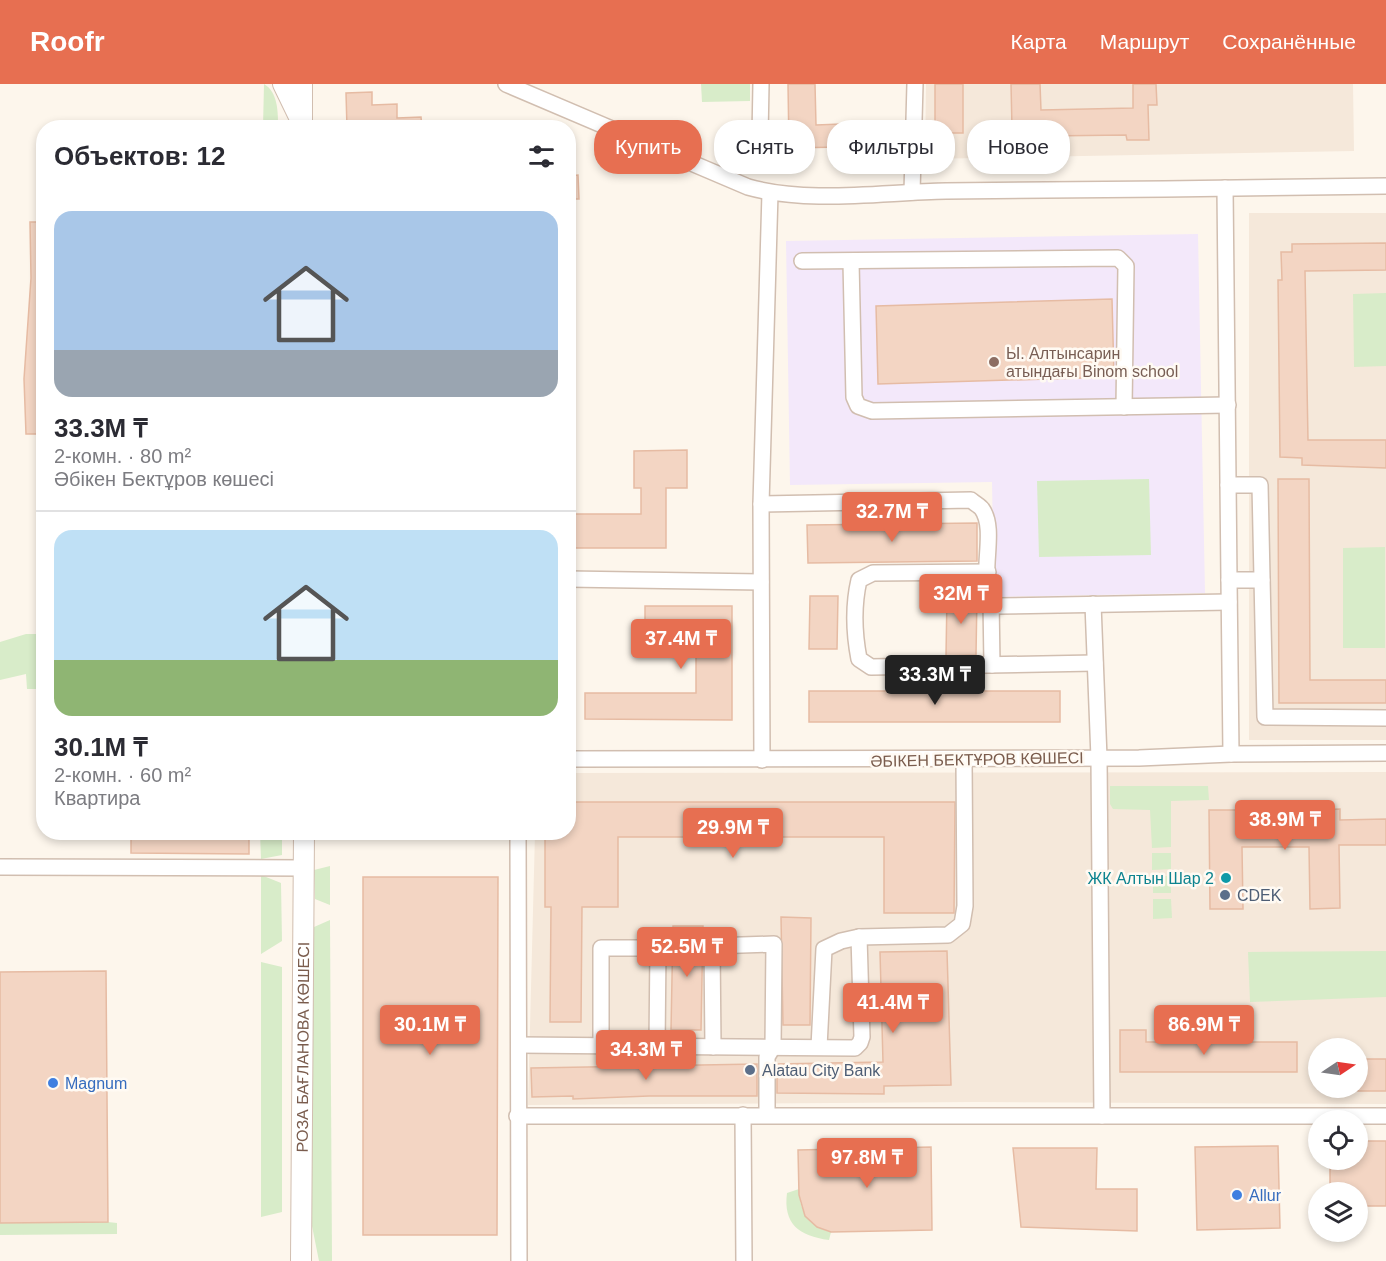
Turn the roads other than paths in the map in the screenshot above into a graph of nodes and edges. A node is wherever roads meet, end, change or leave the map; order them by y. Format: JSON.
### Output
{"nodes":[{"id":1,"x":283,"y":84,"type":"edge"},
{"id":2,"x":302,"y":84,"type":"edge"},
{"id":3,"x":506,"y":84,"type":"edge"},
{"id":4,"x":761,"y":84,"type":"edge"},
{"id":5,"x":915,"y":84,"type":"edge"},
{"id":6,"x":300,"y":120,"type":"edge"},
{"id":7,"x":302,"y":120,"type":"edge"},
{"id":8,"x":760,"y":120,"type":"edge"},
{"id":9,"x":1386,"y":186,"type":"edge"},
{"id":10,"x":1225,"y":188,"type":"junction"},
{"id":11,"x":912,"y":192,"type":"junction"},
{"id":12,"x":770,"y":194,"type":"junction"},
{"id":13,"x":802,"y":261,"type":"dead end"},
{"id":14,"x":851,"y":262,"type":"junction"},
{"id":15,"x":1227,"y":405,"type":"junction"},
{"id":16,"x":1124,"y":406,"type":"junction"},
{"id":17,"x":1228,"y":485,"type":"junction"},
{"id":18,"x":761,"y":504,"type":"junction"},
{"id":19,"x":988,"y":572,"type":"junction"},
{"id":20,"x":576,"y":579,"type":"edge"},
{"id":21,"x":1229,"y":580,"type":"junction"},
{"id":22,"x":1262,"y":580,"type":"junction"},
{"id":23,"x":761,"y":582,"type":"junction"},
{"id":24,"x":991,"y":601,"type":"junction"},
{"id":25,"x":1230,"y":602,"type":"junction"},
{"id":26,"x":1093,"y":604,"type":"junction"},
{"id":27,"x":1095,"y":663,"type":"junction"},
{"id":28,"x":992,"y":664,"type":"junction"},
{"id":29,"x":1386,"y":718,"type":"edge"},
{"id":30,"x":1386,"y":753,"type":"edge"},
{"id":31,"x":1231,"y":754,"type":"junction"},
{"id":32,"x":1099,"y":758,"type":"junction"},
{"id":33,"x":576,"y":759,"type":"edge"},
{"id":34,"x":762,"y":760,"type":"junction"},
{"id":35,"x":964,"y":760,"type":"junction"},
{"id":36,"x":304,"y":840,"type":"edge"},
{"id":37,"x":518,"y":840,"type":"edge"},
{"id":38,"x":0,"y":867,"type":"edge"},
{"id":39,"x":304,"y":868,"type":"junction"},
{"id":40,"x":859,"y":937,"type":"junction"},
{"id":41,"x":519,"y":1045,"type":"junction"},
{"id":42,"x":657,"y":1046,"type":"junction"},
{"id":43,"x":601,"y":1047,"type":"junction"},
{"id":44,"x":713,"y":1047,"type":"junction"},
{"id":45,"x":773,"y":1047,"type":"junction"},
{"id":46,"x":819,"y":1047,"type":"junction"},
{"id":47,"x":743,"y":1115,"type":"junction"},
{"id":48,"x":768,"y":1115,"type":"junction"},
{"id":49,"x":517,"y":1116,"type":"junction"},
{"id":50,"x":1102,"y":1116,"type":"junction"},
{"id":51,"x":1386,"y":1116,"type":"edge"},
{"id":52,"x":302,"y":1239,"type":"junction"},
{"id":53,"x":296,"y":1261,"type":"edge"},
{"id":54,"x":301,"y":1261,"type":"edge"},
{"id":55,"x":308,"y":1261,"type":"edge"},
{"id":56,"x":519,"y":1261,"type":"edge"},
{"id":57,"x":744,"y":1261,"type":"edge"}],
"edges":[{"from":1,"to":6,"type":"street"},
{"from":2,"to":7,"type":"street"},
{"from":3,"to":12,"type":"street"},
{"from":4,"to":8,"type":"street"},
{"from":5,"to":11,"type":"street"},
{"from":9,"to":10,"type":"street"},
{"from":10,"to":11,"type":"street"},
{"from":10,"to":15,"type":"street"},
{"from":11,"to":12,"type":"street"},
{"from":12,"to":18,"type":"street"},
{"from":13,"to":14,"type":"street"},
{"from":14,"to":16,"type":"street"},
{"from":14,"to":16,"type":"street"},
{"from":15,"to":16,"type":"street"},
{"from":15,"to":17,"type":"street"},
{"from":17,"to":21,"type":"street"},
{"from":17,"to":22,"type":"street"},
{"from":18,"to":19,"type":"street"},
{"from":18,"to":23,"type":"street"},
{"from":19,"to":24,"type":"street"},
{"from":19,"to":28,"type":"street"},
{"from":20,"to":23,"type":"street"},
{"from":21,"to":22,"type":"street"},
{"from":21,"to":25,"type":"street"},
{"from":22,"to":29,"type":"street"},
{"from":23,"to":34,"type":"street"},
{"from":24,"to":26,"type":"street"},
{"from":24,"to":28,"type":"street"},
{"from":25,"to":26,"type":"street"},
{"from":25,"to":31,"type":"street"},
{"from":26,"to":27,"type":"street"},
{"from":27,"to":28,"type":"street"},
{"from":27,"to":32,"type":"street"},
{"from":30,"to":31,"type":"street","name":"ӘБІКЕН БЕКТҰРОВ КӨШЕСІ"},
{"from":31,"to":32,"type":"street","name":"ӘБІКЕН БЕКТҰРОВ КӨШЕСІ"},
{"from":32,"to":35,"type":"street","name":"ӘБІКЕН БЕКТҰРОВ КӨШЕСІ"},
{"from":32,"to":50,"type":"street"},
{"from":33,"to":34,"type":"street","name":"ӘБІКЕН БЕКТҰРОВ КӨШЕСІ"},
{"from":34,"to":35,"type":"street","name":"ӘБІКЕН БЕКТҰРОВ КӨШЕСІ"},
{"from":35,"to":40,"type":"street"},
{"from":36,"to":39,"type":"street","name":"РОЗА БАҒЛАНОВА КӨШЕСІ"},
{"from":37,"to":41,"type":"street"},
{"from":38,"to":39,"type":"street"},
{"from":39,"to":52,"type":"street","name":"РОЗА БАҒЛАНОВА КӨШЕСІ"},
{"from":40,"to":46,"type":"street"},
{"from":40,"to":46,"type":"street"},
{"from":41,"to":43,"type":"street"},
{"from":41,"to":49,"type":"street"},
{"from":42,"to":43,"type":"street"},
{"from":42,"to":43,"type":"street"},
{"from":42,"to":44,"type":"street"},
{"from":44,"to":45,"type":"street"},
{"from":44,"to":45,"type":"street"},
{"from":45,"to":46,"type":"street"},
{"from":45,"to":48,"type":"street"},
{"from":47,"to":48,"type":"street"},
{"from":47,"to":49,"type":"street"},
{"from":47,"to":57,"type":"street"},
{"from":48,"to":50,"type":"street"},
{"from":49,"to":56,"type":"street"},
{"from":50,"to":51,"type":"street"},
{"from":52,"to":53,"type":"street"},
{"from":52,"to":54,"type":"street","name":"РОЗА БАҒЛАНОВА КӨШЕСІ"},
{"from":52,"to":55,"type":"street"}]}
